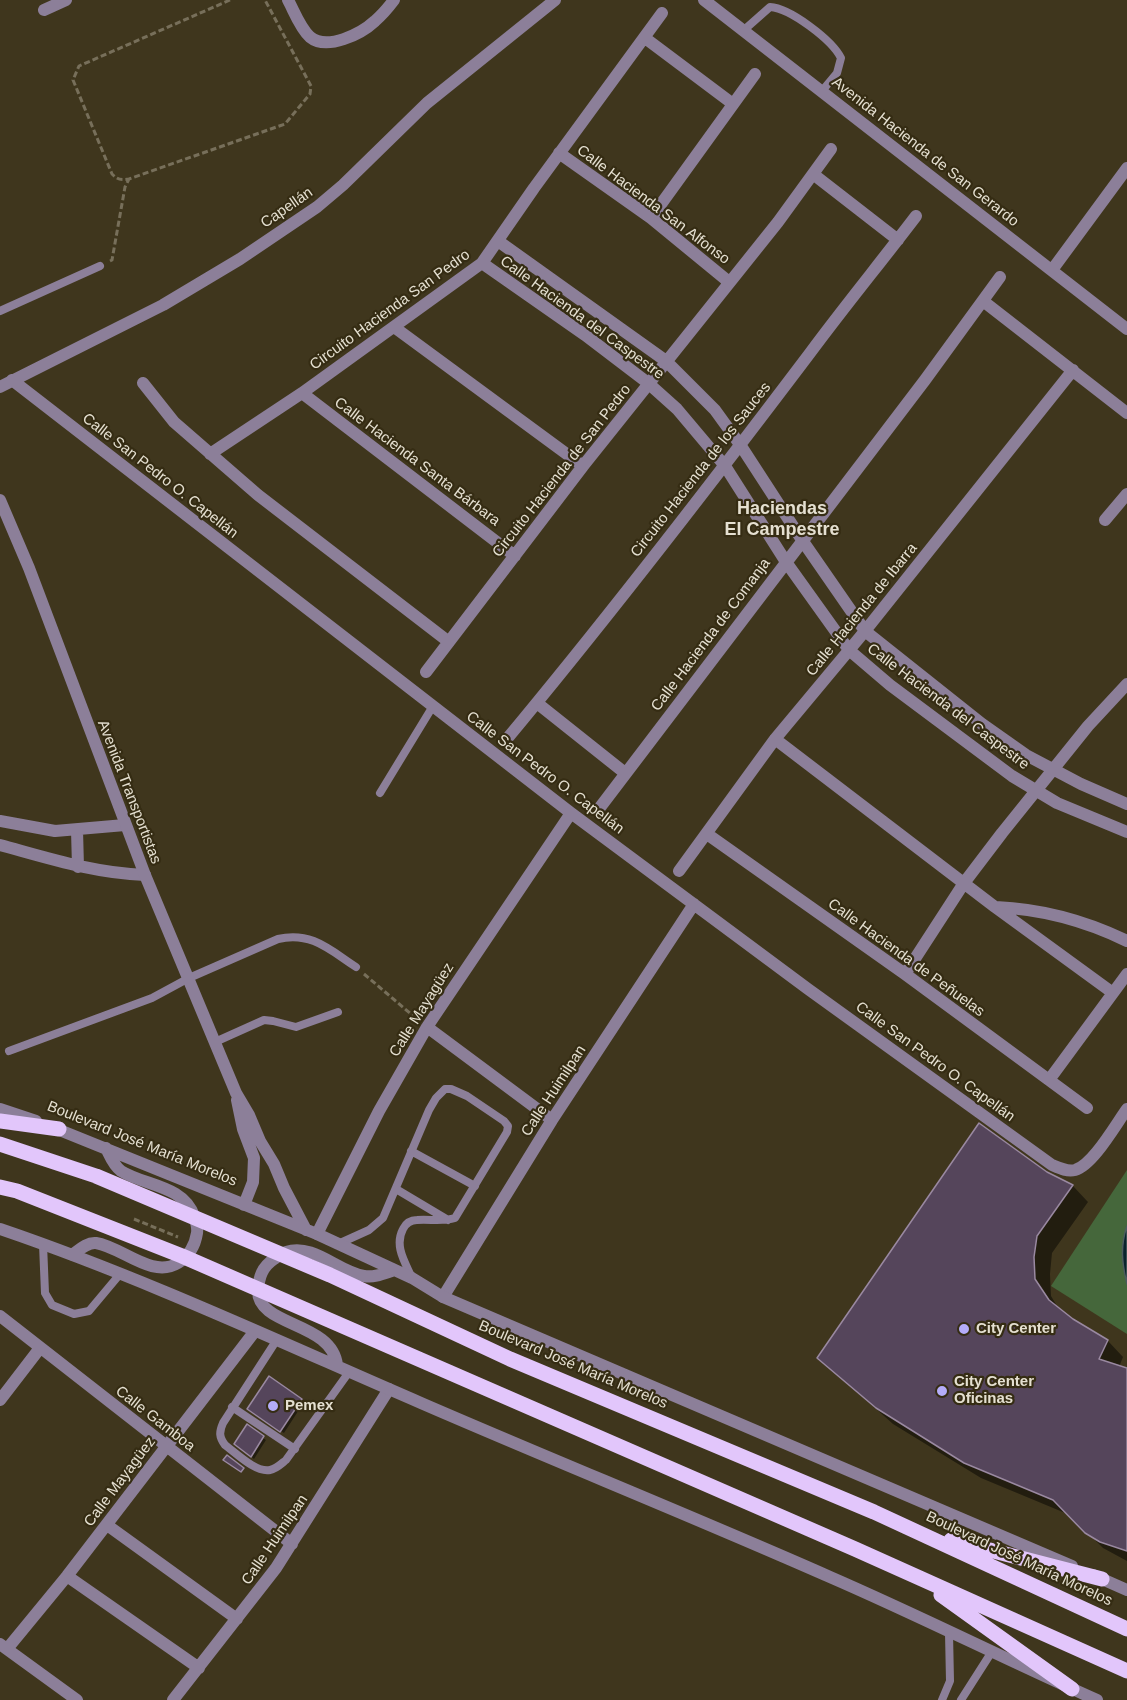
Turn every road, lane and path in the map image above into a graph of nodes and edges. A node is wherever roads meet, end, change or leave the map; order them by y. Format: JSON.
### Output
{"nodes":[{"id":1,"x":66,"y":0,"type":"edge"},
{"id":2,"x":230,"y":0,"type":"edge"},
{"id":3,"x":265,"y":0,"type":"edge"},
{"id":4,"x":288,"y":0,"type":"edge"},
{"id":5,"x":394,"y":0,"type":"edge"},
{"id":6,"x":555,"y":0,"type":"edge"},
{"id":7,"x":704,"y":0,"type":"edge"},
{"id":8,"x":44,"y":10,"type":"dead end"},
{"id":9,"x":662,"y":13,"type":"dead end"},
{"id":10,"x":744,"y":30,"type":"junction"},
{"id":11,"x":645,"y":38,"type":"junction"},
{"id":12,"x":755,"y":74,"type":"dead end"},
{"id":13,"x":822,"y":91,"type":"junction"},
{"id":14,"x":733,"y":104,"type":"junction"},
{"id":15,"x":831,"y":148,"type":"dead end"},
{"id":16,"x":559,"y":153,"type":"junction"},
{"id":17,"x":1127,"y":168,"type":"edge"},
{"id":18,"x":813,"y":174,"type":"junction"},
{"id":19,"x":129,"y":179,"type":"junction"},
{"id":20,"x":916,"y":216,"type":"dead end"},
{"id":21,"x":651,"y":218,"type":"junction"},
{"id":22,"x":898,"y":240,"type":"junction"},
{"id":23,"x":498,"y":241,"type":"junction"},
{"id":24,"x":482,"y":263,"type":"junction"},
{"id":25,"x":100,"y":266,"type":"joint"},
{"id":26,"x":1052,"y":270,"type":"junction"},
{"id":27,"x":999,"y":277,"type":"dead end"},
{"id":28,"x":729,"y":282,"type":"junction"},
{"id":29,"x":983,"y":301,"type":"junction"},
{"id":30,"x":0,"y":311,"type":"edge"},
{"id":31,"x":394,"y":327,"type":"junction"},
{"id":32,"x":1127,"y":329,"type":"edge"},
{"id":33,"x":666,"y":361,"type":"junction"},
{"id":34,"x":1073,"y":370,"type":"junction"},
{"id":35,"x":12,"y":380,"type":"junction"},
{"id":36,"x":143,"y":383,"type":"dead end"},
{"id":37,"x":648,"y":383,"type":"junction"},
{"id":38,"x":0,"y":387,"type":"edge"},
{"id":39,"x":302,"y":393,"type":"junction"},
{"id":40,"x":1127,"y":412,"type":"edge"},
{"id":41,"x":741,"y":446,"type":"junction"},
{"id":42,"x":210,"y":454,"type":"junction"},
{"id":43,"x":583,"y":466,"type":"junction"},
{"id":44,"x":725,"y":466,"type":"junction"},
{"id":45,"x":1127,"y":494,"type":"edge"},
{"id":46,"x":0,"y":500,"type":"edge"},
{"id":47,"x":1105,"y":520,"type":"dead end"},
{"id":48,"x":802,"y":540,"type":"junction"},
{"id":49,"x":515,"y":556,"type":"junction"},
{"id":50,"x":786,"y":562,"type":"junction"},
{"id":51,"x":865,"y":632,"type":"junction"},
{"id":52,"x":449,"y":642,"type":"junction"},
{"id":53,"x":849,"y":650,"type":"junction"},
{"id":54,"x":426,"y":672,"type":"dead end"},
{"id":55,"x":1125,"y":689,"type":"edge"},
{"id":56,"x":537,"y":703,"type":"junction"},
{"id":57,"x":433,"y":706,"type":"junction"},
{"id":58,"x":776,"y":739,"type":"junction"},
{"id":59,"x":506,"y":740,"type":"dead end"},
{"id":60,"x":1052,"y":771,"type":"junction"},
{"id":61,"x":626,"y":773,"type":"junction"},
{"id":62,"x":1037,"y":792,"type":"junction"},
{"id":63,"x":380,"y":793,"type":"dead end"},
{"id":64,"x":1127,"y":804,"type":"edge"},
{"id":65,"x":598,"y":810,"type":"dead end"},
{"id":66,"x":571,"y":813,"type":"junction"},
{"id":67,"x":0,"y":821,"type":"edge"},
{"id":68,"x":125,"y":825,"type":"junction"},
{"id":69,"x":77,"y":830,"type":"junction"},
{"id":70,"x":1127,"y":832,"type":"edge"},
{"id":71,"x":707,"y":834,"type":"junction"},
{"id":72,"x":0,"y":845,"type":"edge"},
{"id":73,"x":78,"y":867,"type":"junction"},
{"id":74,"x":679,"y":871,"type":"dead end"},
{"id":75,"x":145,"y":875,"type":"junction"},
{"id":76,"x":964,"y":883,"type":"junction"},
{"id":77,"x":694,"y":904,"type":"junction"},
{"id":78,"x":994,"y":908,"type":"junction"},
{"id":79,"x":1127,"y":941,"type":"edge"},
{"id":80,"x":356,"y":967,"type":"joint"},
{"id":81,"x":905,"y":974,"type":"junction"},
{"id":82,"x":1127,"y":974,"type":"edge"},
{"id":83,"x":189,"y":978,"type":"junction"},
{"id":84,"x":1113,"y":993,"type":"junction"},
{"id":85,"x":338,"y":1012,"type":"dead end"},
{"id":86,"x":427,"y":1027,"type":"junction"},
{"id":87,"x":215,"y":1042,"type":"junction"},
{"id":88,"x":9,"y":1051,"type":"dead end"},
{"id":89,"x":1049,"y":1080,"type":"junction"},
{"id":90,"x":236,"y":1093,"type":"junction"},
{"id":91,"x":1087,"y":1108,"type":"dead end"},
{"id":92,"x":0,"y":1109,"type":"edge"},
{"id":93,"x":1127,"y":1109,"type":"edge"},
{"id":94,"x":552,"y":1120,"type":"junction"},
{"id":95,"x":0,"y":1121,"type":"edge"},
{"id":96,"x":59,"y":1129,"type":"junction"},
{"id":97,"x":0,"y":1144,"type":"edge"},
{"id":98,"x":106,"y":1148,"type":"junction"},
{"id":99,"x":411,"y":1151,"type":"junction"},
{"id":100,"x":0,"y":1186,"type":"edge"},
{"id":101,"x":475,"y":1186,"type":"junction"},
{"id":102,"x":396,"y":1189,"type":"junction"},
{"id":103,"x":244,"y":1205,"type":"junction"},
{"id":104,"x":449,"y":1220,"type":"junction"},
{"id":105,"x":0,"y":1229,"type":"edge"},
{"id":106,"x":311,"y":1232,"type":"junction"},
{"id":107,"x":44,"y":1244,"type":"junction"},
{"id":108,"x":338,"y":1244,"type":"junction"},
{"id":109,"x":72,"y":1255,"type":"junction"},
{"id":110,"x":395,"y":1270,"type":"junction"},
{"id":111,"x":120,"y":1274,"type":"junction"},
{"id":112,"x":412,"y":1278,"type":"junction"},
{"id":113,"x":443,"y":1297,"type":"junction"},
{"id":114,"x":0,"y":1316,"type":"edge"},
{"id":115,"x":255,"y":1331,"type":"junction"},
{"id":116,"x":276,"y":1341,"type":"junction"},
{"id":117,"x":40,"y":1348,"type":"junction"},
{"id":118,"x":337,"y":1365,"type":"junction"},
{"id":119,"x":349,"y":1372,"type":"junction"},
{"id":120,"x":388,"y":1389,"type":"junction"},
{"id":121,"x":0,"y":1400,"type":"edge"},
{"id":122,"x":232,"y":1407,"type":"junction"},
{"id":123,"x":166,"y":1446,"type":"junction"},
{"id":124,"x":295,"y":1449,"type":"junction"},
{"id":125,"x":107,"y":1525,"type":"junction"},
{"id":126,"x":914,"y":1530,"type":"junction"},
{"id":127,"x":292,"y":1544,"type":"junction"},
{"id":128,"x":68,"y":1576,"type":"junction"},
{"id":129,"x":914,"y":1576,"type":"junction"},
{"id":130,"x":1102,"y":1579,"type":"junction"},
{"id":131,"x":1127,"y":1590,"type":"edge"},
{"id":132,"x":237,"y":1619,"type":"junction"},
{"id":133,"x":1127,"y":1629,"type":"edge"},
{"id":134,"x":949,"y":1633,"type":"junction"},
{"id":135,"x":3,"y":1647,"type":"edge"},
{"id":136,"x":991,"y":1653,"type":"junction"},
{"id":137,"x":199,"y":1668,"type":"junction"},
{"id":138,"x":1127,"y":1671,"type":"edge"},
{"id":139,"x":1072,"y":1689,"type":"junction"},
{"id":140,"x":77,"y":1700,"type":"edge"},
{"id":141,"x":173,"y":1700,"type":"edge"},
{"id":142,"x":942,"y":1700,"type":"edge"},
{"id":143,"x":961,"y":1700,"type":"edge"},
{"id":144,"x":1097,"y":1700,"type":"edge"}],
"edges":[{"from":1,"to":8,"type":"street"},
{"from":2,"to":19,"type":"path"},
{"from":3,"to":19,"type":"path"},
{"from":4,"to":5,"type":"street"},
{"from":6,"to":35,"type":"street","name":"Capellán"},
{"from":7,"to":10,"type":"street","name":"Avenida Hacienda de San Gerardo"},
{"from":9,"to":11,"type":"street","name":"Circuito Hacienda San Pedro"},
{"from":10,"to":13,"type":"street","name":"Avenida Hacienda de San Gerardo"},
{"from":10,"to":13,"type":"lane"},
{"from":11,"to":14,"type":"street"},
{"from":11,"to":16,"type":"street","name":"Circuito Hacienda San Pedro"},
{"from":12,"to":14,"type":"street"},
{"from":13,"to":26,"type":"street","name":"Avenida Hacienda de San Gerardo"},
{"from":14,"to":21,"type":"street"},
{"from":15,"to":18,"type":"street","name":"Circuito Hacienda de San Pedro"},
{"from":16,"to":21,"type":"street","name":"Calle Hacienda San Alfonso"},
{"from":16,"to":23,"type":"street","name":"Circuito Hacienda San Pedro"},
{"from":17,"to":26,"type":"street"},
{"from":18,"to":22,"type":"street"},
{"from":18,"to":28,"type":"street","name":"Circuito Hacienda de San Pedro"},
{"from":19,"to":25,"type":"path"},
{"from":20,"to":22,"type":"street","name":"Circuito Hacienda de los Sauces"},
{"from":21,"to":28,"type":"street","name":"Calle Hacienda San Alfonso"},
{"from":22,"to":41,"type":"street","name":"Circuito Hacienda de los Sauces"},
{"from":23,"to":24,"type":"street","name":"Circuito Hacienda San Pedro"},
{"from":23,"to":33,"type":"street","name":"Calle Hacienda del Caspestre"},
{"from":24,"to":31,"type":"street","name":"Circuito Hacienda San Pedro"},
{"from":24,"to":37,"type":"street","name":"Calle Hacienda del Caspestre"},
{"from":25,"to":30,"type":"lane"},
{"from":26,"to":32,"type":"street","name":"Avenida Hacienda de San Gerardo"},
{"from":27,"to":29,"type":"street","name":"Calle Hacienda de Comanja"},
{"from":28,"to":33,"type":"street","name":"Circuito Hacienda de San Pedro"},
{"from":29,"to":34,"type":"street"},
{"from":29,"to":48,"type":"street","name":"Calle Hacienda de Comanja"},
{"from":31,"to":39,"type":"street","name":"Circuito Hacienda San Pedro"},
{"from":31,"to":43,"type":"street"},
{"from":33,"to":37,"type":"street","name":"Circuito Hacienda de San Pedro"},
{"from":33,"to":41,"type":"street","name":"Calle Hacienda del Caspestre"},
{"from":34,"to":40,"type":"street"},
{"from":34,"to":51,"type":"street","name":"Calle Hacienda de Ibarra"},
{"from":35,"to":38,"type":"street","name":"Capellán"},
{"from":35,"to":57,"type":"street","name":"Calle San Pedro O. Capellán"},
{"from":36,"to":42,"type":"street"},
{"from":37,"to":43,"type":"street","name":"Circuito Hacienda de San Pedro"},
{"from":37,"to":44,"type":"street","name":"Calle Hacienda del Caspestre"},
{"from":39,"to":42,"type":"street","name":"Circuito Hacienda San Pedro"},
{"from":39,"to":49,"type":"street","name":"Calle Hacienda Santa Bárbara"},
{"from":41,"to":44,"type":"street","name":"Circuito Hacienda de los Sauces"},
{"from":41,"to":48,"type":"street","name":"Calle Hacienda del Caspestre"},
{"from":42,"to":52,"type":"street"},
{"from":43,"to":49,"type":"street","name":"Circuito Hacienda de San Pedro"},
{"from":44,"to":50,"type":"street","name":"Calle Hacienda del Caspestre"},
{"from":44,"to":56,"type":"street","name":"Circuito Hacienda de los Sauces"},
{"from":45,"to":47,"type":"street"},
{"from":46,"to":68,"type":"street","name":"Avenida Transportistas"},
{"from":48,"to":50,"type":"street","name":"Calle Hacienda de Comanja"},
{"from":48,"to":51,"type":"street","name":"Calle Hacienda del Caspestre"},
{"from":49,"to":52,"type":"street","name":"Circuito Hacienda de San Pedro"},
{"from":50,"to":53,"type":"street","name":"Calle Hacienda del Caspestre"},
{"from":50,"to":61,"type":"street","name":"Calle Hacienda de Comanja"},
{"from":51,"to":53,"type":"street","name":"Calle Hacienda de Ibarra"},
{"from":51,"to":60,"type":"street","name":"Calle Hacienda del Caspestre"},
{"from":52,"to":54,"type":"street","name":"Circuito Hacienda de San Pedro"},
{"from":53,"to":58,"type":"street","name":"Calle Hacienda de Ibarra"},
{"from":53,"to":62,"type":"street","name":"Calle Hacienda del Caspestre"},
{"from":55,"to":60,"type":"street"},
{"from":56,"to":59,"type":"street","name":"Circuito Hacienda de los Sauces"},
{"from":56,"to":61,"type":"street"},
{"from":57,"to":63,"type":"lane"},
{"from":57,"to":66,"type":"street","name":"Calle San Pedro O. Capellán"},
{"from":58,"to":71,"type":"street","name":"Calle Hacienda de Ibarra"},
{"from":58,"to":76,"type":"street"},
{"from":60,"to":62,"type":"street"},
{"from":60,"to":64,"type":"street","name":"Calle Hacienda del Caspestre"},
{"from":61,"to":65,"type":"street","name":"Calle Hacienda de Comanja"},
{"from":62,"to":70,"type":"street","name":"Calle Hacienda del Caspestre"},
{"from":62,"to":76,"type":"street"},
{"from":66,"to":77,"type":"street","name":"Calle San Pedro O. Capellán"},
{"from":66,"to":86,"type":"street","name":"Calle Mayagüez"},
{"from":67,"to":69,"type":"street"},
{"from":68,"to":69,"type":"street"},
{"from":68,"to":75,"type":"street","name":"Avenida Transportistas"},
{"from":69,"to":73,"type":"street"},
{"from":71,"to":74,"type":"street","name":"Calle Hacienda de Ibarra"},
{"from":71,"to":81,"type":"street","name":"Calle Hacienda de Peñuelas"},
{"from":72,"to":73,"type":"street"},
{"from":73,"to":75,"type":"street"},
{"from":75,"to":83,"type":"street","name":"Avenida Transportistas"},
{"from":76,"to":78,"type":"street"},
{"from":76,"to":81,"type":"street"},
{"from":77,"to":93,"type":"street","name":"Calle San Pedro O. Capellán"},
{"from":77,"to":94,"type":"street","name":"Calle Huimilpan"},
{"from":78,"to":79,"type":"street"},
{"from":78,"to":84,"type":"street"},
{"from":80,"to":83,"type":"lane"},
{"from":80,"to":86,"type":"path"},
{"from":81,"to":89,"type":"street","name":"Calle Hacienda de Peñuelas"},
{"from":82,"to":84,"type":"street"},
{"from":83,"to":87,"type":"street","name":"Avenida Transportistas"},
{"from":83,"to":88,"type":"lane"},
{"from":84,"to":89,"type":"street"},
{"from":85,"to":87,"type":"lane"},
{"from":86,"to":94,"type":"street"},
{"from":86,"to":106,"type":"street","name":"Calle Mayagüez"},
{"from":87,"to":90,"type":"street","name":"Avenida Transportistas"},
{"from":89,"to":91,"type":"street","name":"Calle Hacienda de Peñuelas"},
{"from":90,"to":103,"type":"street","name":"Avenida Transportistas"},
{"from":90,"to":106,"type":"street","name":"Avenida Transportistas"},
{"from":92,"to":96,"type":"street","name":"Boulevard José María Morelos"},
{"from":94,"to":113,"type":"street","name":"Calle Huimilpan"},
{"from":95,"to":96,"type":"main road"},
{"from":96,"to":98,"type":"street","name":"Boulevard José María Morelos"},
{"from":97,"to":126,"type":"main road","name":"Boulevard José María Morelos"},
{"from":98,"to":103,"type":"street","name":"Boulevard José María Morelos"},
{"from":98,"to":109,"type":"street"},
{"from":99,"to":101,"type":"lane"},
{"from":99,"to":101,"type":"lane"},
{"from":99,"to":102,"type":"lane"},
{"from":100,"to":129,"type":"main road"},
{"from":101,"to":104,"type":"lane"},
{"from":102,"to":104,"type":"lane"},
{"from":102,"to":108,"type":"lane"},
{"from":103,"to":106,"type":"street","name":"Boulevard José María Morelos"},
{"from":104,"to":112,"type":"lane"},
{"from":105,"to":107,"type":"street"},
{"from":106,"to":108,"type":"street","name":"Boulevard José María Morelos"},
{"from":107,"to":109,"type":"street"},
{"from":107,"to":111,"type":"lane"},
{"from":108,"to":110,"type":"street","name":"Boulevard José María Morelos"},
{"from":109,"to":111,"type":"street"},
{"from":110,"to":112,"type":"street","name":"Boulevard José María Morelos"},
{"from":110,"to":118,"type":"street"},
{"from":111,"to":115,"type":"street"},
{"from":112,"to":113,"type":"street","name":"Boulevard José María Morelos"},
{"from":113,"to":130,"type":"street","name":"Boulevard José María Morelos"},
{"from":114,"to":117,"type":"street","name":"Calle Gamboa"},
{"from":115,"to":116,"type":"street"},
{"from":115,"to":123,"type":"street","name":"Calle Mayagüez"},
{"from":116,"to":118,"type":"street"},
{"from":116,"to":122,"type":"lane"},
{"from":117,"to":121,"type":"street"},
{"from":117,"to":123,"type":"street","name":"Calle Gamboa"},
{"from":118,"to":119,"type":"street"},
{"from":119,"to":120,"type":"street"},
{"from":119,"to":124,"type":"lane"},
{"from":120,"to":127,"type":"street","name":"Calle Huimilpan"},
{"from":120,"to":134,"type":"street"},
{"from":122,"to":124,"type":"lane"},
{"from":122,"to":124,"type":"lane"},
{"from":123,"to":125,"type":"street","name":"Calle Mayagüez"},
{"from":123,"to":127,"type":"street","name":"Calle Gamboa"},
{"from":125,"to":128,"type":"street","name":"Calle Mayagüez"},
{"from":125,"to":132,"type":"street"},
{"from":126,"to":130,"type":"main road"},
{"from":126,"to":133,"type":"main road","name":"Boulevard José María Morelos"},
{"from":127,"to":132,"type":"street","name":"Calle Huimilpan"},
{"from":128,"to":135,"type":"street","name":"Calle Mayagüez"},
{"from":128,"to":137,"type":"street"},
{"from":129,"to":138,"type":"main road"},
{"from":129,"to":139,"type":"main road"},
{"from":130,"to":131,"type":"street","name":"Boulevard José María Morelos"},
{"from":132,"to":137,"type":"street","name":"Calle Huimilpan"},
{"from":134,"to":136,"type":"street"},
{"from":134,"to":142,"type":"lane"},
{"from":135,"to":140,"type":"street"},
{"from":136,"to":139,"type":"street"},
{"from":136,"to":143,"type":"lane"},
{"from":137,"to":141,"type":"street","name":"Calle Huimilpan"},
{"from":139,"to":144,"type":"street"}]}
